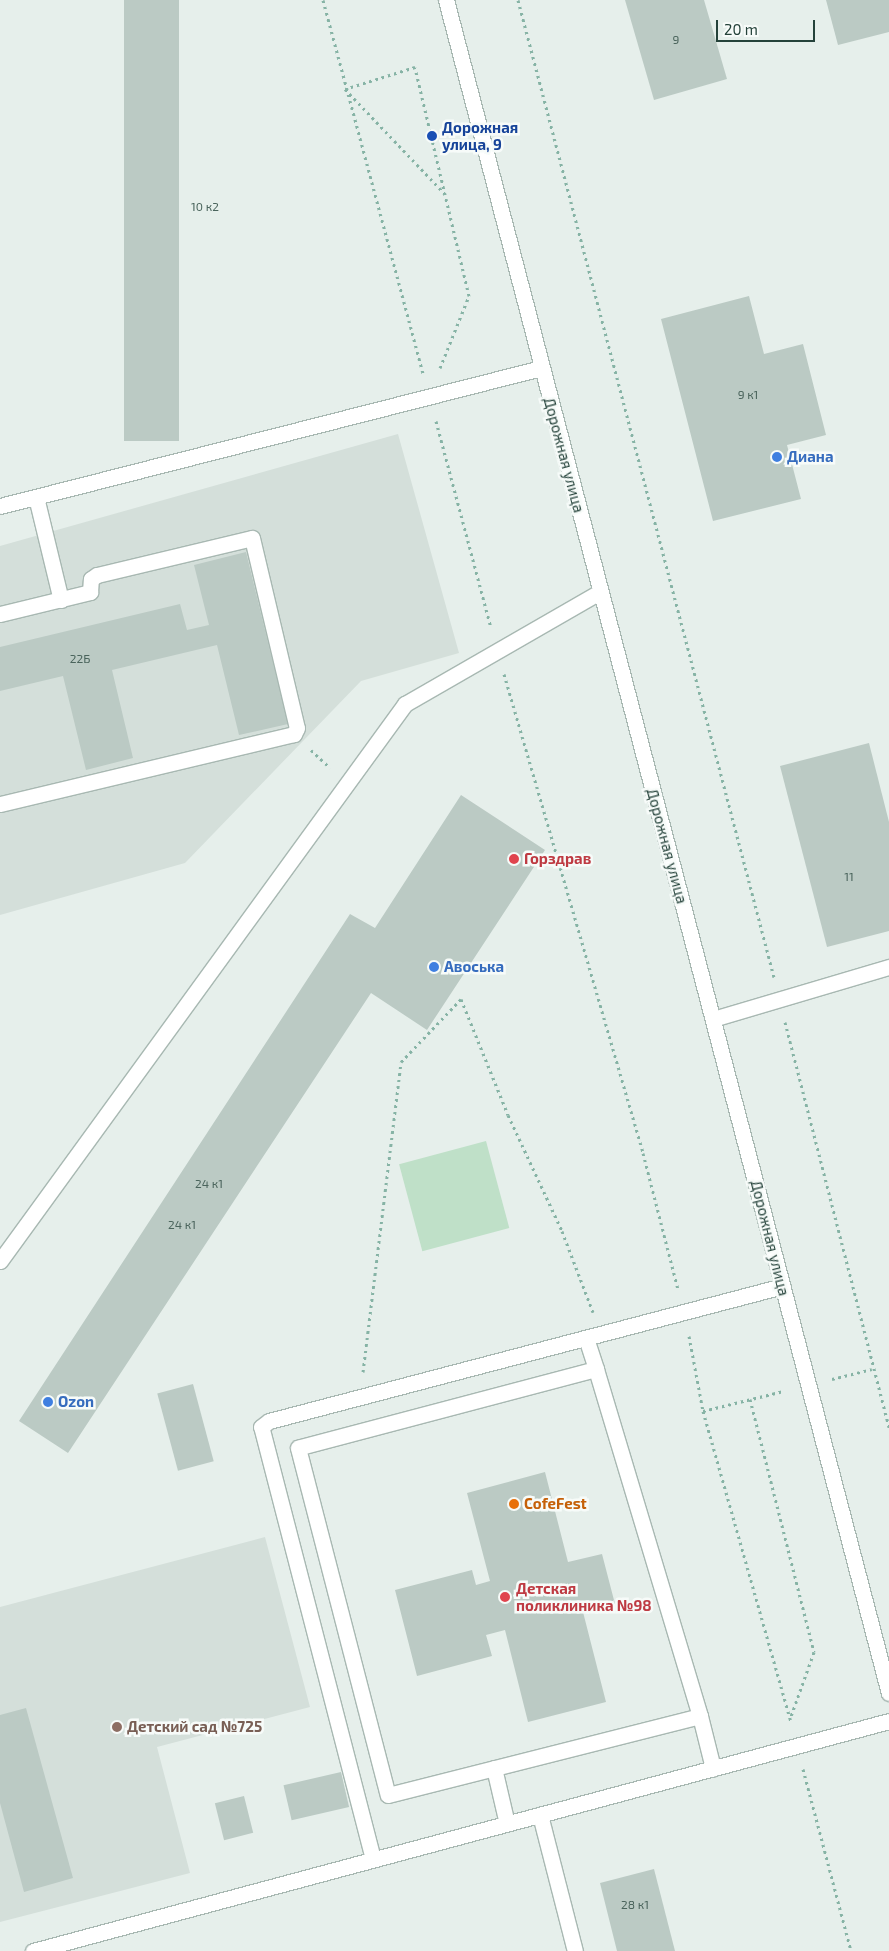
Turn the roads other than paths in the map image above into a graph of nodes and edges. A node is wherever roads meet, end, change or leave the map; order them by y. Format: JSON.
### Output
{"nodes":[{"id":1,"x":446,"y":0,"type":"edge"},
{"id":2,"x":541,"y":368,"type":"junction"},
{"id":3,"x":36,"y":497,"type":"junction"},
{"id":4,"x":0,"y":506,"type":"edge"},
{"id":5,"x":600,"y":592,"type":"junction"},
{"id":6,"x":61,"y":600,"type":"junction"},
{"id":7,"x":0,"y":614,"type":"edge"},
{"id":8,"x":0,"y":804,"type":"edge"},
{"id":9,"x":889,"y":968,"type":"edge"},
{"id":10,"x":713,"y":1019,"type":"junction"},
{"id":11,"x":0,"y":1261,"type":"edge"},
{"id":12,"x":783,"y":1286,"type":"junction"},
{"id":13,"x":594,"y":1336,"type":"junction"},
{"id":14,"x":596,"y":1369,"type":"junction"},
{"id":15,"x":889,"y":1693,"type":"edge"},
{"id":16,"x":700,"y":1716,"type":"junction"},
{"id":17,"x":889,"y":1721,"type":"edge"},
{"id":18,"x":494,"y":1768,"type":"junction"},
{"id":19,"x":713,"y":1768,"type":"junction"},
{"id":20,"x":540,"y":1814,"type":"junction"},
{"id":21,"x":507,"y":1824,"type":"junction"},
{"id":22,"x":373,"y":1860,"type":"junction"},
{"id":23,"x":33,"y":1951,"type":"edge"},
{"id":24,"x":575,"y":1951,"type":"edge"}],
"edges":[{"from":1,"to":2,"type":"main road","name":"Дорожная улица"},
{"from":2,"to":3,"type":"main road"},
{"from":2,"to":5,"type":"main road","name":"Дорожная улица"},
{"from":3,"to":4,"type":"main road"},
{"from":3,"to":6,"type":"main road"},
{"from":5,"to":10,"type":"main road","name":"Дорожная улица"},
{"from":5,"to":11,"type":"main road"},
{"from":6,"to":7,"type":"main road"},
{"from":6,"to":8,"type":"main road"},
{"from":9,"to":10,"type":"main road"},
{"from":10,"to":12,"type":"main road","name":"Дорожная улица"},
{"from":12,"to":13,"type":"main road"},
{"from":12,"to":15,"type":"main road","name":"Дорожная улица"},
{"from":13,"to":14,"type":"main road"},
{"from":13,"to":22,"type":"main road"},
{"from":14,"to":16,"type":"main road"},
{"from":14,"to":18,"type":"main road"},
{"from":16,"to":18,"type":"main road"},
{"from":16,"to":19,"type":"main road"},
{"from":17,"to":19,"type":"main road"},
{"from":18,"to":21,"type":"main road"},
{"from":19,"to":20,"type":"main road"},
{"from":20,"to":21,"type":"main road"},
{"from":20,"to":24,"type":"main road"},
{"from":21,"to":22,"type":"main road"},
{"from":22,"to":23,"type":"main road"}]}
